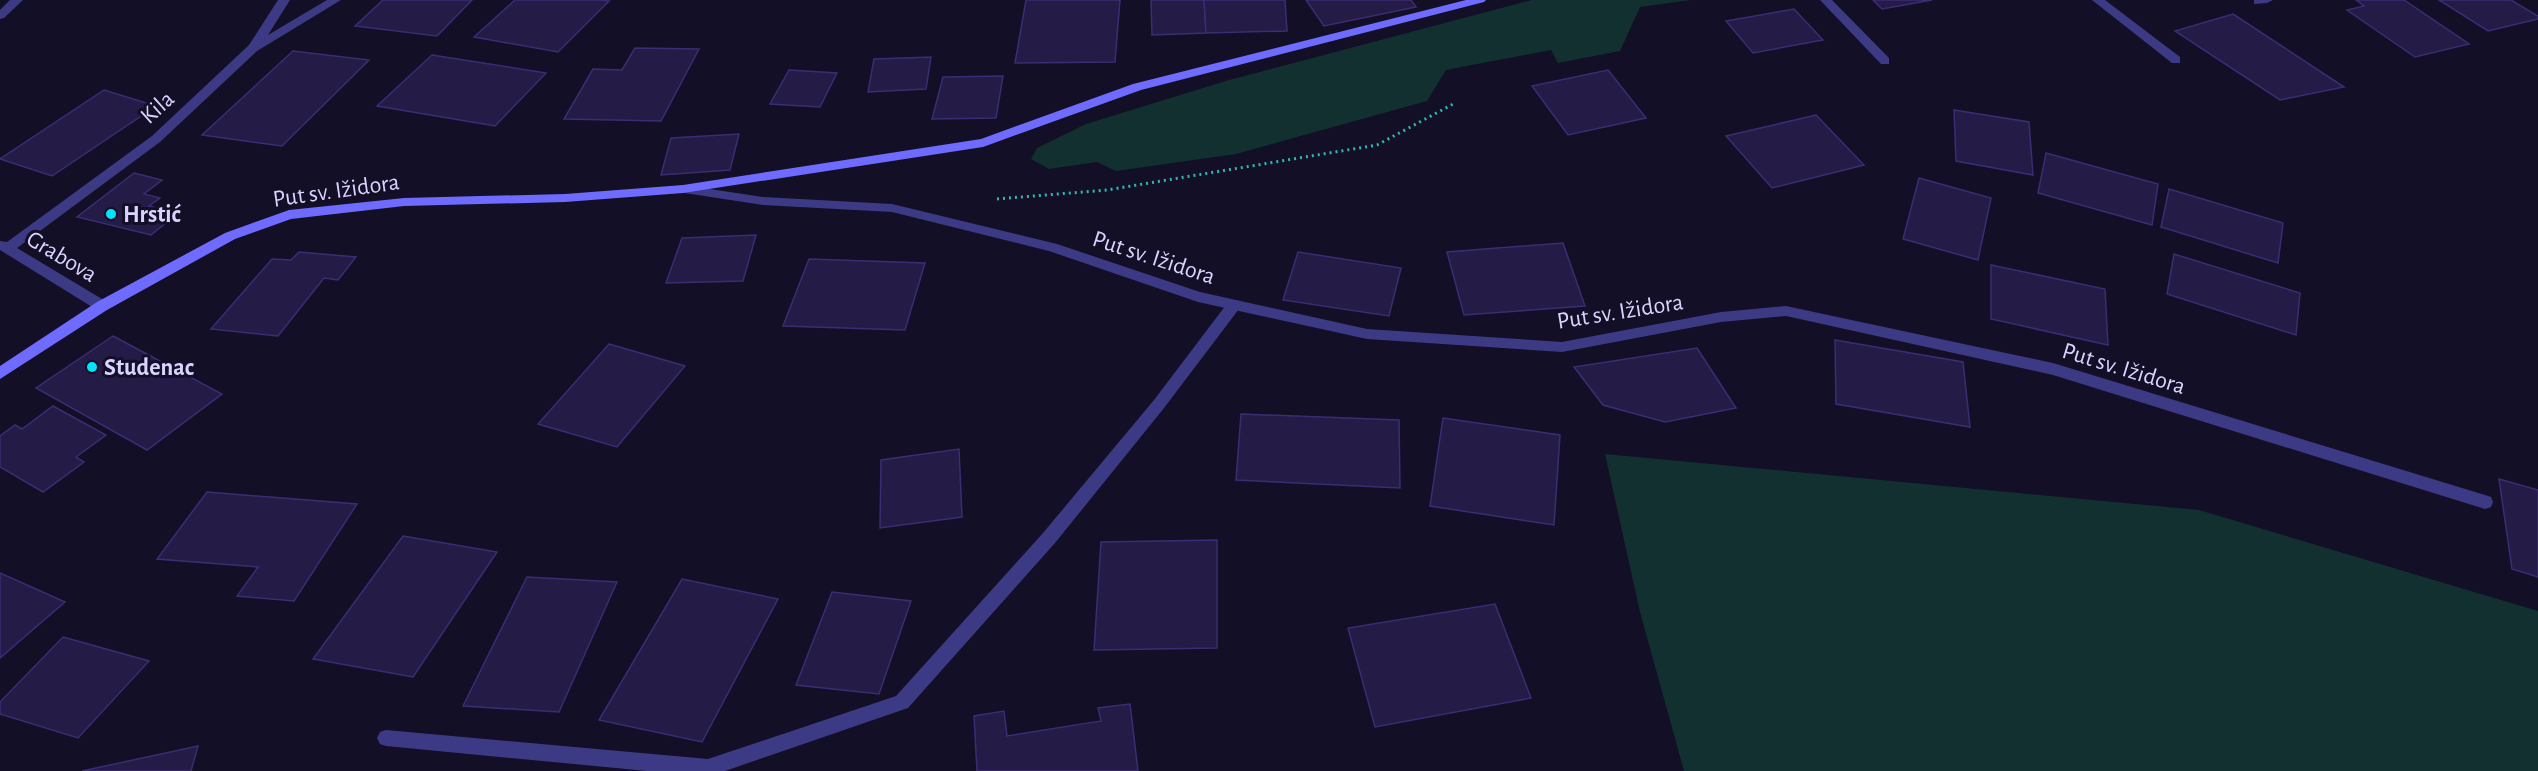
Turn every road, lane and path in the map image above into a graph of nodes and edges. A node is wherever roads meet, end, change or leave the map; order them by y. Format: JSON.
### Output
{"nodes":[{"id":1,"x":17,"y":0,"type":"edge"},
{"id":2,"x":284,"y":0,"type":"edge"},
{"id":3,"x":335,"y":0,"type":"edge"},
{"id":4,"x":1480,"y":0,"type":"edge"},
{"id":5,"x":1826,"y":0,"type":"edge"},
{"id":6,"x":2098,"y":0,"type":"edge"},
{"id":7,"x":0,"y":16,"type":"edge"},
{"id":8,"x":254,"y":48,"type":"junction"},
{"id":9,"x":2176,"y":60,"type":"dead end"},
{"id":10,"x":1885,"y":61,"type":"dead end"},
{"id":11,"x":1455,"y":103,"type":"dead end"},
{"id":12,"x":683,"y":189,"type":"junction"},
{"id":13,"x":988,"y":200,"type":"dead end"},
{"id":14,"x":4,"y":246,"type":"edge"},
{"id":15,"x":1234,"y":305,"type":"junction"},
{"id":16,"x":102,"y":306,"type":"junction"},
{"id":17,"x":0,"y":373,"type":"edge"},
{"id":18,"x":2485,"y":502,"type":"dead end"},
{"id":19,"x":386,"y":738,"type":"dead end"}],
"edges":[{"from":1,"to":7,"type":"street"},
{"from":2,"to":8,"type":"street"},
{"from":3,"to":8,"type":"street","name":"Kila"},
{"from":4,"to":12,"type":"street","name":"Put sv. Ižidora"},
{"from":5,"to":10,"type":"street"},
{"from":6,"to":9,"type":"street"},
{"from":8,"to":14,"type":"street","name":"Kila"},
{"from":11,"to":13,"type":"path"},
{"from":12,"to":15,"type":"street","name":"Put sv. Ižidora"},
{"from":12,"to":16,"type":"street","name":"Put sv. Ižidora"},
{"from":14,"to":16,"type":"street","name":"Grabova"},
{"from":15,"to":18,"type":"street","name":"Put sv. Ižidora"},
{"from":15,"to":19,"type":"street"},
{"from":16,"to":17,"type":"street","name":"Put sv. Ižidora"}]}
